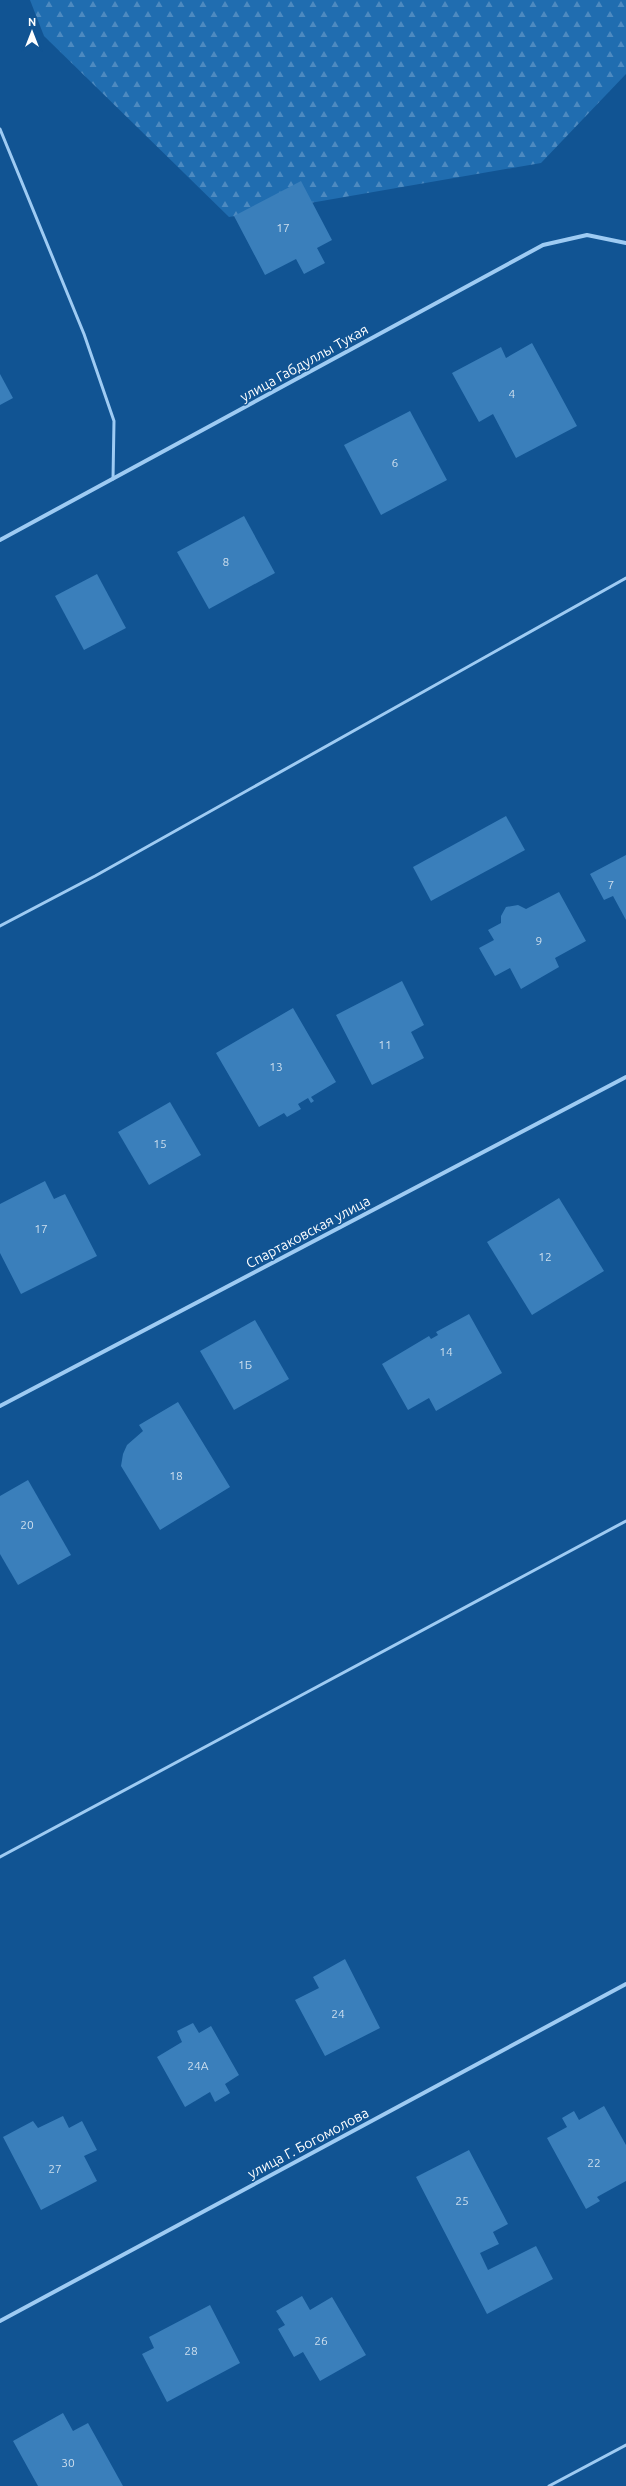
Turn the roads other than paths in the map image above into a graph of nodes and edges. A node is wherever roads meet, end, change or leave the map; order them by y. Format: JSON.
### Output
{"nodes":[{"id":1,"x":0,"y":129,"type":"edge"},
{"id":2,"x":626,"y":243,"type":"edge"},
{"id":3,"x":113,"y":480,"type":"junction"},
{"id":4,"x":0,"y":540,"type":"edge"},
{"id":5,"x":626,"y":578,"type":"edge"},
{"id":6,"x":0,"y":926,"type":"edge"},
{"id":7,"x":626,"y":1077,"type":"edge"},
{"id":8,"x":0,"y":1406,"type":"edge"},
{"id":9,"x":626,"y":1521,"type":"edge"},
{"id":10,"x":0,"y":1858,"type":"edge"},
{"id":11,"x":626,"y":1984,"type":"edge"},
{"id":12,"x":0,"y":2321,"type":"edge"},
{"id":13,"x":626,"y":2445,"type":"edge"},
{"id":14,"x":549,"y":2486,"type":"edge"}],
"edges":[{"from":1,"to":3,"type":"lane"},
{"from":2,"to":3,"type":"street","name":"улица Габдуллы Тукая"},
{"from":3,"to":4,"type":"street","name":"улица Габдуллы Тукая"},
{"from":5,"to":6,"type":"lane"},
{"from":7,"to":8,"type":"street","name":"Спартаковская улица"},
{"from":9,"to":10,"type":"lane"},
{"from":11,"to":12,"type":"street","name":"улица Г. Богомолова"},
{"from":13,"to":14,"type":"lane"}]}
